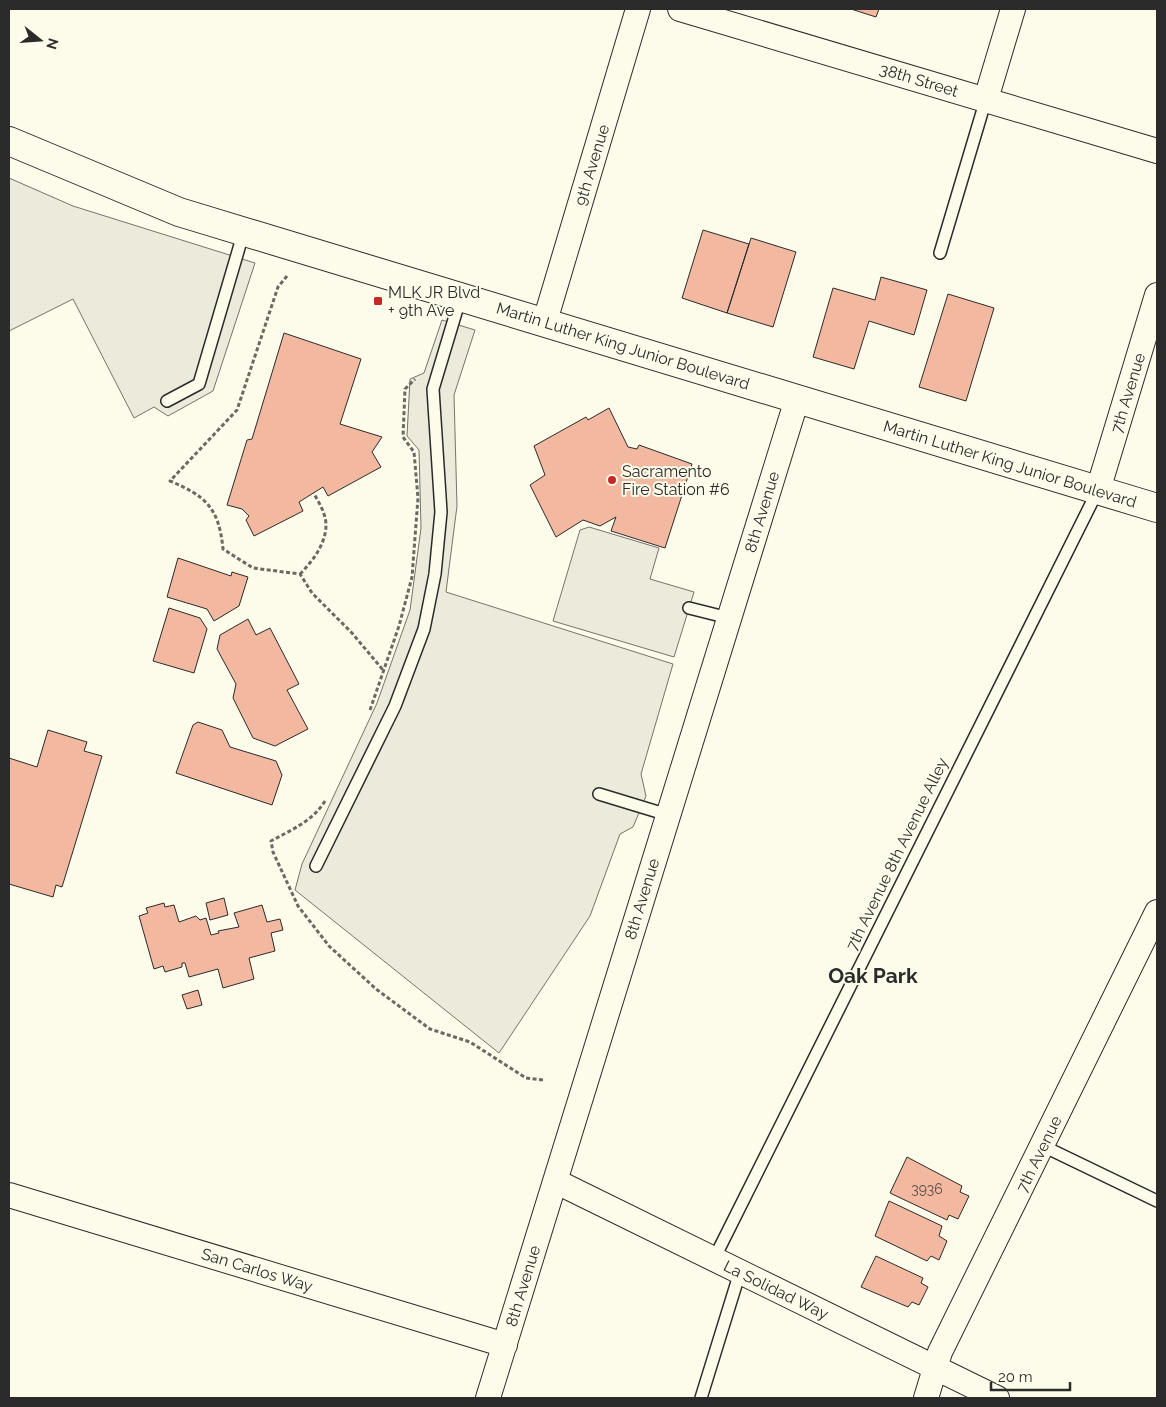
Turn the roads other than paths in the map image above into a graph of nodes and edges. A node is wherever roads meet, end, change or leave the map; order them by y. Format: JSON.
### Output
{"nodes":[{"id":1,"x":638,"y":9,"type":"edge"},
{"id":2,"x":680,"y":9,"type":"edge"},
{"id":3,"x":1013,"y":9,"type":"edge"},
{"id":4,"x":986,"y":99,"type":"junction"},
{"id":5,"x":9,"y":141,"type":"edge"},
{"id":6,"x":1157,"y":151,"type":"edge"},
{"id":7,"x":244,"y":231,"type":"junction"},
{"id":8,"x":940,"y":253,"type":"dead end"},
{"id":9,"x":1157,"y":295,"type":"edge"},
{"id":10,"x":461,"y":296,"type":"junction"},
{"id":11,"x":545,"y":321,"type":"junction"},
{"id":12,"x":797,"y":399,"type":"junction"},
{"id":13,"x":167,"y":401,"type":"dead end"},
{"id":14,"x":1098,"y":490,"type":"junction"},
{"id":15,"x":1157,"y":508,"type":"edge"},
{"id":16,"x":689,"y":608,"type":"dead end"},
{"id":17,"x":729,"y":618,"type":"junction"},
{"id":18,"x":599,"y":794,"type":"dead end"},
{"id":19,"x":668,"y":815,"type":"junction"},
{"id":20,"x":316,"y":866,"type":"dead end"},
{"id":21,"x":1157,"y":913,"type":"edge"},
{"id":22,"x":1043,"y":1146,"type":"junction"},
{"id":23,"x":555,"y":1181,"type":"junction"},
{"id":24,"x":9,"y":1195,"type":"edge"},
{"id":25,"x":1157,"y":1202,"type":"edge"},
{"id":26,"x":714,"y":1259,"type":"junction"},
{"id":27,"x":740,"y":1272,"type":"junction"},
{"id":28,"x":504,"y":1345,"type":"junction"},
{"id":29,"x":935,"y":1369,"type":"junction"},
{"id":30,"x":488,"y":1398,"type":"edge"},
{"id":31,"x":702,"y":1398,"type":"edge"},
{"id":32,"x":926,"y":1398,"type":"edge"},
{"id":33,"x":997,"y":1398,"type":"edge"}],
"edges":[{"from":1,"to":11,"type":"street","name":"9th Avenue"},
{"from":2,"to":4,"type":"street","name":"38th Street"},
{"from":3,"to":4,"type":"street"},
{"from":4,"to":6,"type":"street","name":"38th Street"},
{"from":4,"to":8,"type":"lane"},
{"from":5,"to":7,"type":"street","name":"Martin Luther King Junior Boulevard"},
{"from":7,"to":10,"type":"street","name":"Martin Luther King Junior Boulevard"},
{"from":7,"to":13,"type":"lane"},
{"from":9,"to":14,"type":"street","name":"7th Avenue"},
{"from":10,"to":11,"type":"street","name":"Martin Luther King Junior Boulevard"},
{"from":10,"to":20,"type":"lane"},
{"from":11,"to":12,"type":"street","name":"Martin Luther King Junior Boulevard"},
{"from":12,"to":14,"type":"street","name":"Martin Luther King Junior Boulevard"},
{"from":12,"to":17,"type":"street","name":"8th Avenue"},
{"from":14,"to":15,"type":"street","name":"Martin Luther King Junior Boulevard"},
{"from":14,"to":26,"type":"lane","name":"7th Avenue 8th Avenue Alley"},
{"from":16,"to":17,"type":"lane"},
{"from":17,"to":19,"type":"street","name":"8th Avenue"},
{"from":18,"to":19,"type":"lane"},
{"from":19,"to":23,"type":"street","name":"8th Avenue"},
{"from":21,"to":22,"type":"street","name":"7th Avenue"},
{"from":22,"to":25,"type":"lane"},
{"from":22,"to":29,"type":"street","name":"7th Avenue"},
{"from":23,"to":26,"type":"street","name":"La Solidad Way"},
{"from":23,"to":28,"type":"street","name":"8th Avenue"},
{"from":24,"to":28,"type":"street","name":"San Carlos Way"},
{"from":26,"to":27,"type":"street","name":"La Solidad Way"},
{"from":27,"to":29,"type":"street","name":"La Solidad Way"},
{"from":27,"to":31,"type":"lane"},
{"from":28,"to":30,"type":"street","name":"8th Avenue"},
{"from":29,"to":32,"type":"street","name":"7th Avenue"},
{"from":29,"to":33,"type":"street","name":"La Solidad Way"}]}
